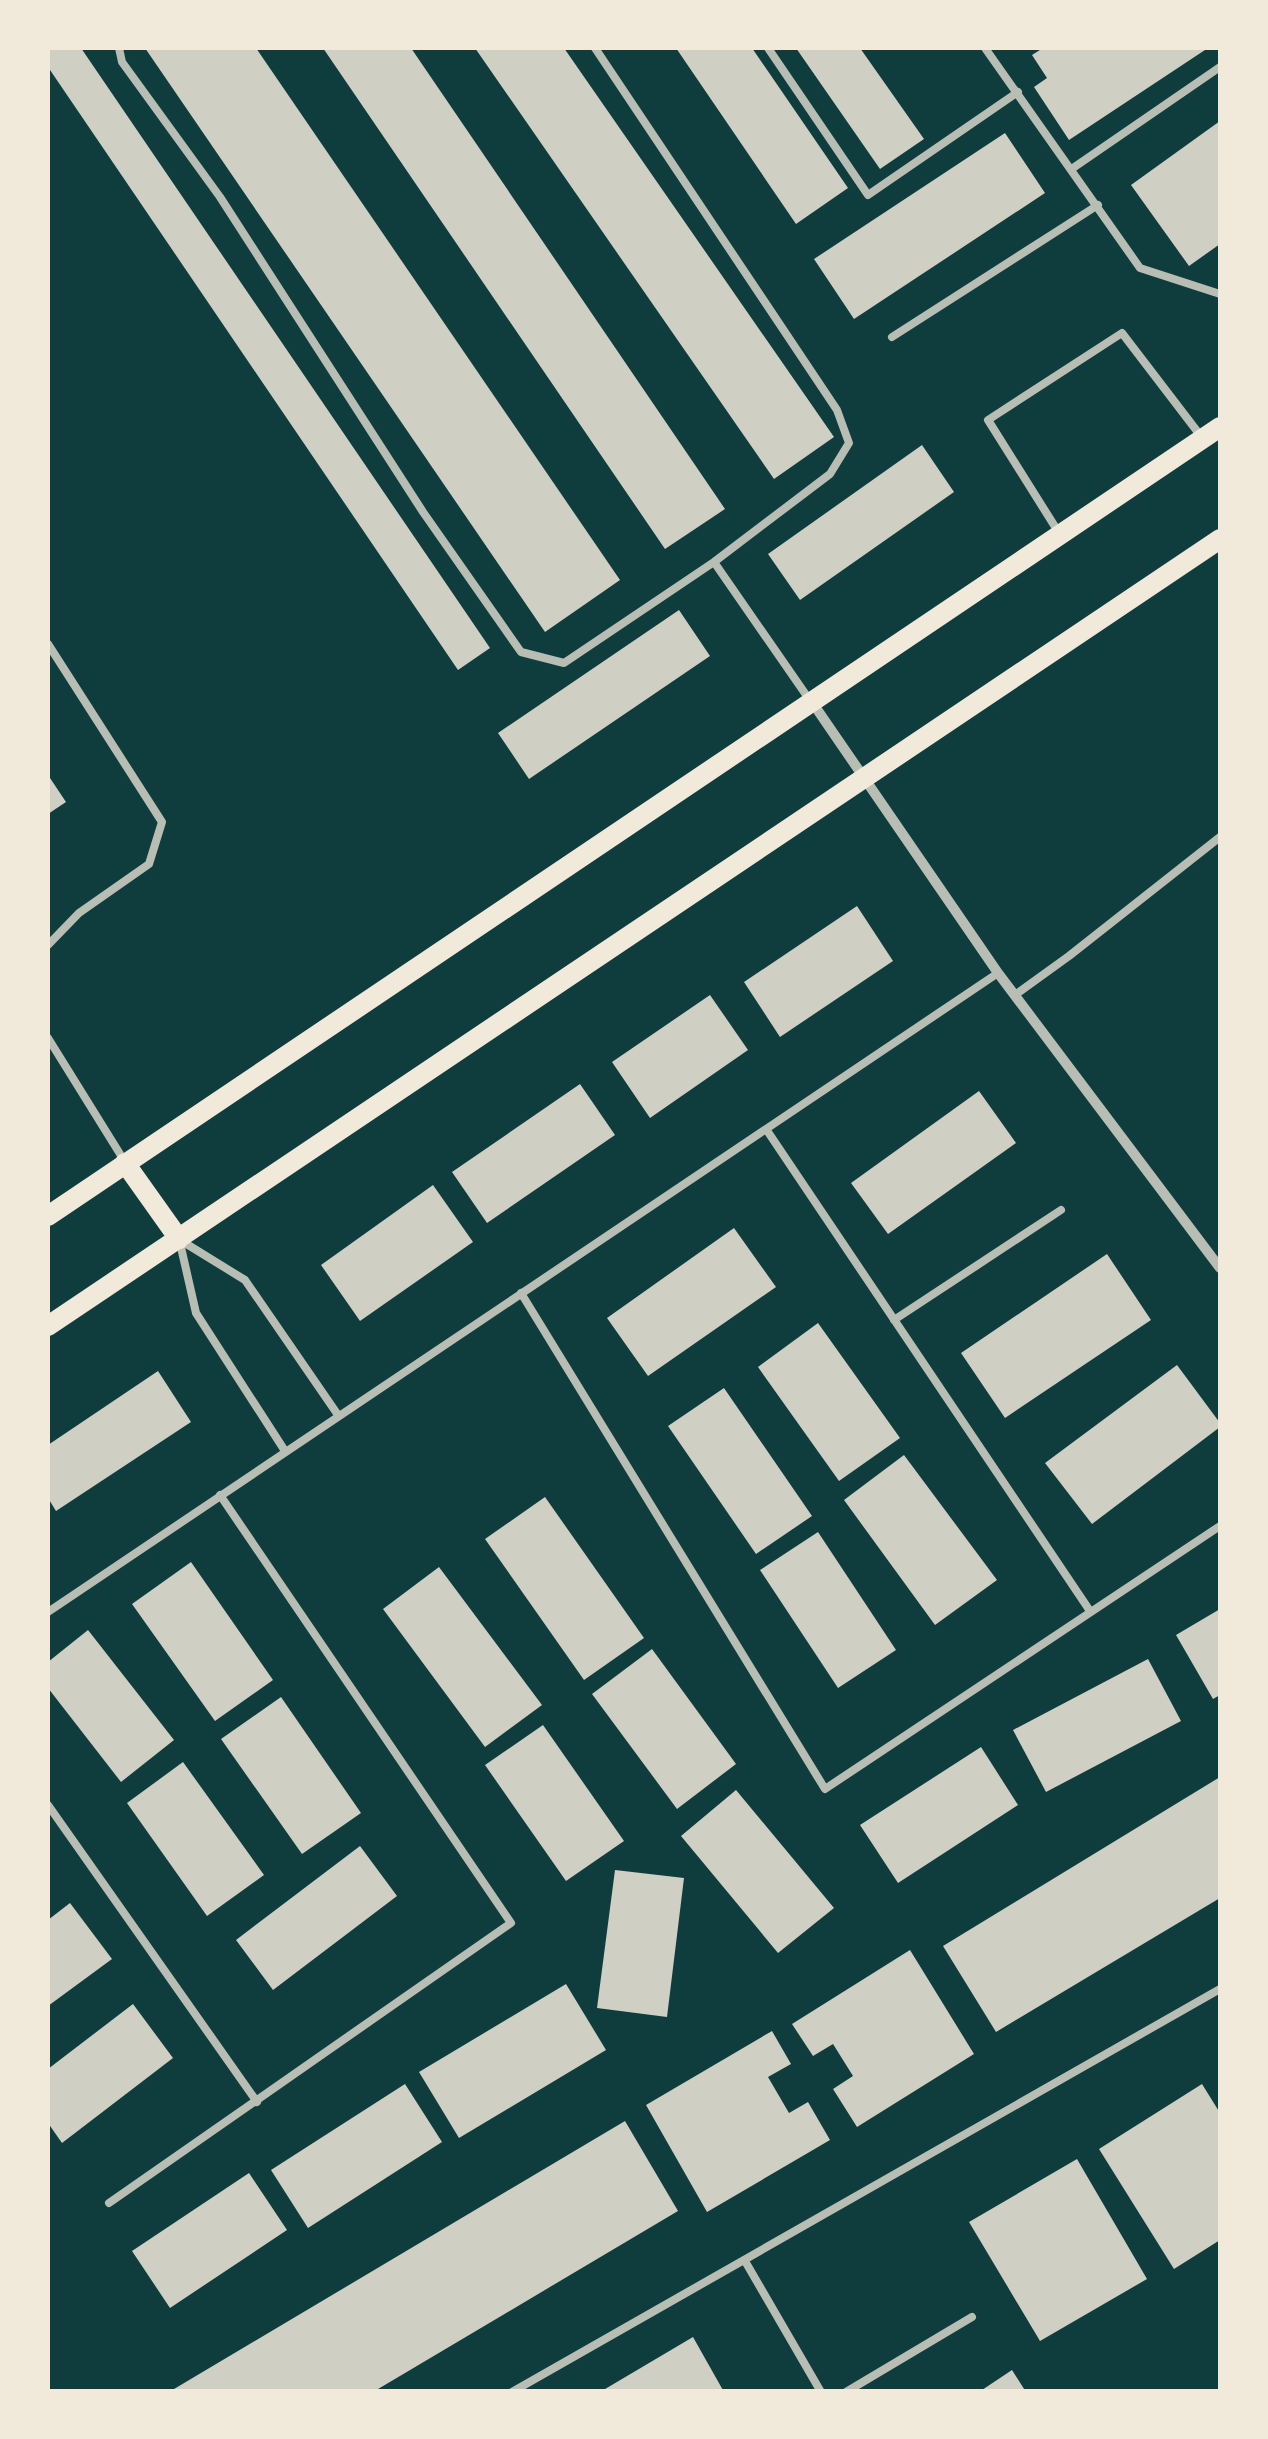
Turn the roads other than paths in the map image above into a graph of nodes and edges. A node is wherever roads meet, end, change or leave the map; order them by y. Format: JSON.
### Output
{"nodes":[{"id":1,"x":119,"y":48,"type":"edge"},
{"id":2,"x":595,"y":48,"type":"edge"},
{"id":3,"x":768,"y":48,"type":"edge"},
{"id":4,"x":985,"y":48,"type":"edge"},
{"id":5,"x":1220,"y":66,"type":"edge"},
{"id":6,"x":1018,"y":92,"type":"junction"},
{"id":7,"x":1073,"y":168,"type":"junction"},
{"id":8,"x":1098,"y":206,"type":"junction"},
{"id":9,"x":1220,"y":294,"type":"edge"},
{"id":10,"x":892,"y":337,"type":"dead end"},
{"id":11,"x":1212,"y":433,"type":"edge"},
{"id":12,"x":1060,"y":535,"type":"junction"},
{"id":13,"x":1220,"y":539,"type":"edge"},
{"id":14,"x":714,"y":562,"type":"junction"},
{"id":15,"x":48,"y":644,"type":"edge"},
{"id":16,"x":811,"y":702,"type":"junction"},
{"id":17,"x":862,"y":778,"type":"junction"},
{"id":18,"x":1220,"y":837,"type":"edge"},
{"id":19,"x":48,"y":945,"type":"edge"},
{"id":20,"x":998,"y":973,"type":"junction"},
{"id":21,"x":1015,"y":995,"type":"junction"},
{"id":22,"x":48,"y":1038,"type":"edge"},
{"id":23,"x":766,"y":1129,"type":"junction"},
{"id":24,"x":126,"y":1163,"type":"junction"},
{"id":25,"x":1061,"y":1210,"type":"dead end"},
{"id":26,"x":48,"y":1216,"type":"edge"},
{"id":27,"x":179,"y":1239,"type":"junction"},
{"id":28,"x":1220,"y":1268,"type":"edge"},
{"id":29,"x":521,"y":1293,"type":"junction"},
{"id":30,"x":894,"y":1320,"type":"junction"},
{"id":31,"x":48,"y":1326,"type":"edge"},
{"id":32,"x":338,"y":1416,"type":"junction"},
{"id":33,"x":286,"y":1451,"type":"junction"},
{"id":34,"x":220,"y":1495,"type":"junction"},
{"id":35,"x":1220,"y":1526,"type":"edge"},
{"id":36,"x":1090,"y":1611,"type":"junction"},
{"id":37,"x":48,"y":1612,"type":"edge"},
{"id":38,"x":48,"y":1804,"type":"edge"},
{"id":39,"x":1220,"y":1988,"type":"edge"},
{"id":40,"x":257,"y":2102,"type":"junction"},
{"id":41,"x":108,"y":2203,"type":"dead end"},
{"id":42,"x":745,"y":2260,"type":"junction"},
{"id":43,"x":972,"y":2316,"type":"dead end"},
{"id":44,"x":512,"y":2392,"type":"edge"},
{"id":45,"x":822,"y":2392,"type":"edge"},
{"id":46,"x":846,"y":2392,"type":"edge"}],
"edges":[{"from":1,"to":14,"type":"lane"},
{"from":2,"to":14,"type":"lane"},
{"from":3,"to":6,"type":"lane"},
{"from":4,"to":6,"type":"lane"},
{"from":5,"to":7,"type":"lane"},
{"from":6,"to":7,"type":"lane"},
{"from":7,"to":8,"type":"lane"},
{"from":8,"to":9,"type":"lane"},
{"from":8,"to":10,"type":"lane"},
{"from":11,"to":12,"type":"main road"},
{"from":11,"to":12,"type":"lane"},
{"from":12,"to":16,"type":"main road"},
{"from":13,"to":17,"type":"main road"},
{"from":14,"to":16,"type":"lane"},
{"from":15,"to":19,"type":"lane"},
{"from":16,"to":17,"type":"street"},
{"from":16,"to":24,"type":"main road"},
{"from":17,"to":20,"type":"street"},
{"from":17,"to":27,"type":"main road"},
{"from":18,"to":21,"type":"lane"},
{"from":20,"to":21,"type":"street"},
{"from":20,"to":23,"type":"lane"},
{"from":21,"to":28,"type":"street"},
{"from":22,"to":24,"type":"lane"},
{"from":23,"to":29,"type":"lane"},
{"from":23,"to":30,"type":"lane"},
{"from":24,"to":26,"type":"main road"},
{"from":24,"to":27,"type":"main road"},
{"from":25,"to":30,"type":"lane"},
{"from":27,"to":31,"type":"main road"},
{"from":27,"to":32,"type":"lane"},
{"from":27,"to":33,"type":"lane"},
{"from":29,"to":32,"type":"lane"},
{"from":29,"to":36,"type":"lane"},
{"from":30,"to":36,"type":"lane"},
{"from":32,"to":33,"type":"lane"},
{"from":33,"to":34,"type":"lane"},
{"from":34,"to":37,"type":"lane"},
{"from":34,"to":40,"type":"lane"},
{"from":35,"to":36,"type":"lane"},
{"from":38,"to":40,"type":"lane"},
{"from":39,"to":42,"type":"lane"},
{"from":40,"to":41,"type":"lane"},
{"from":42,"to":44,"type":"lane"},
{"from":42,"to":45,"type":"lane"},
{"from":43,"to":46,"type":"lane"}]}
